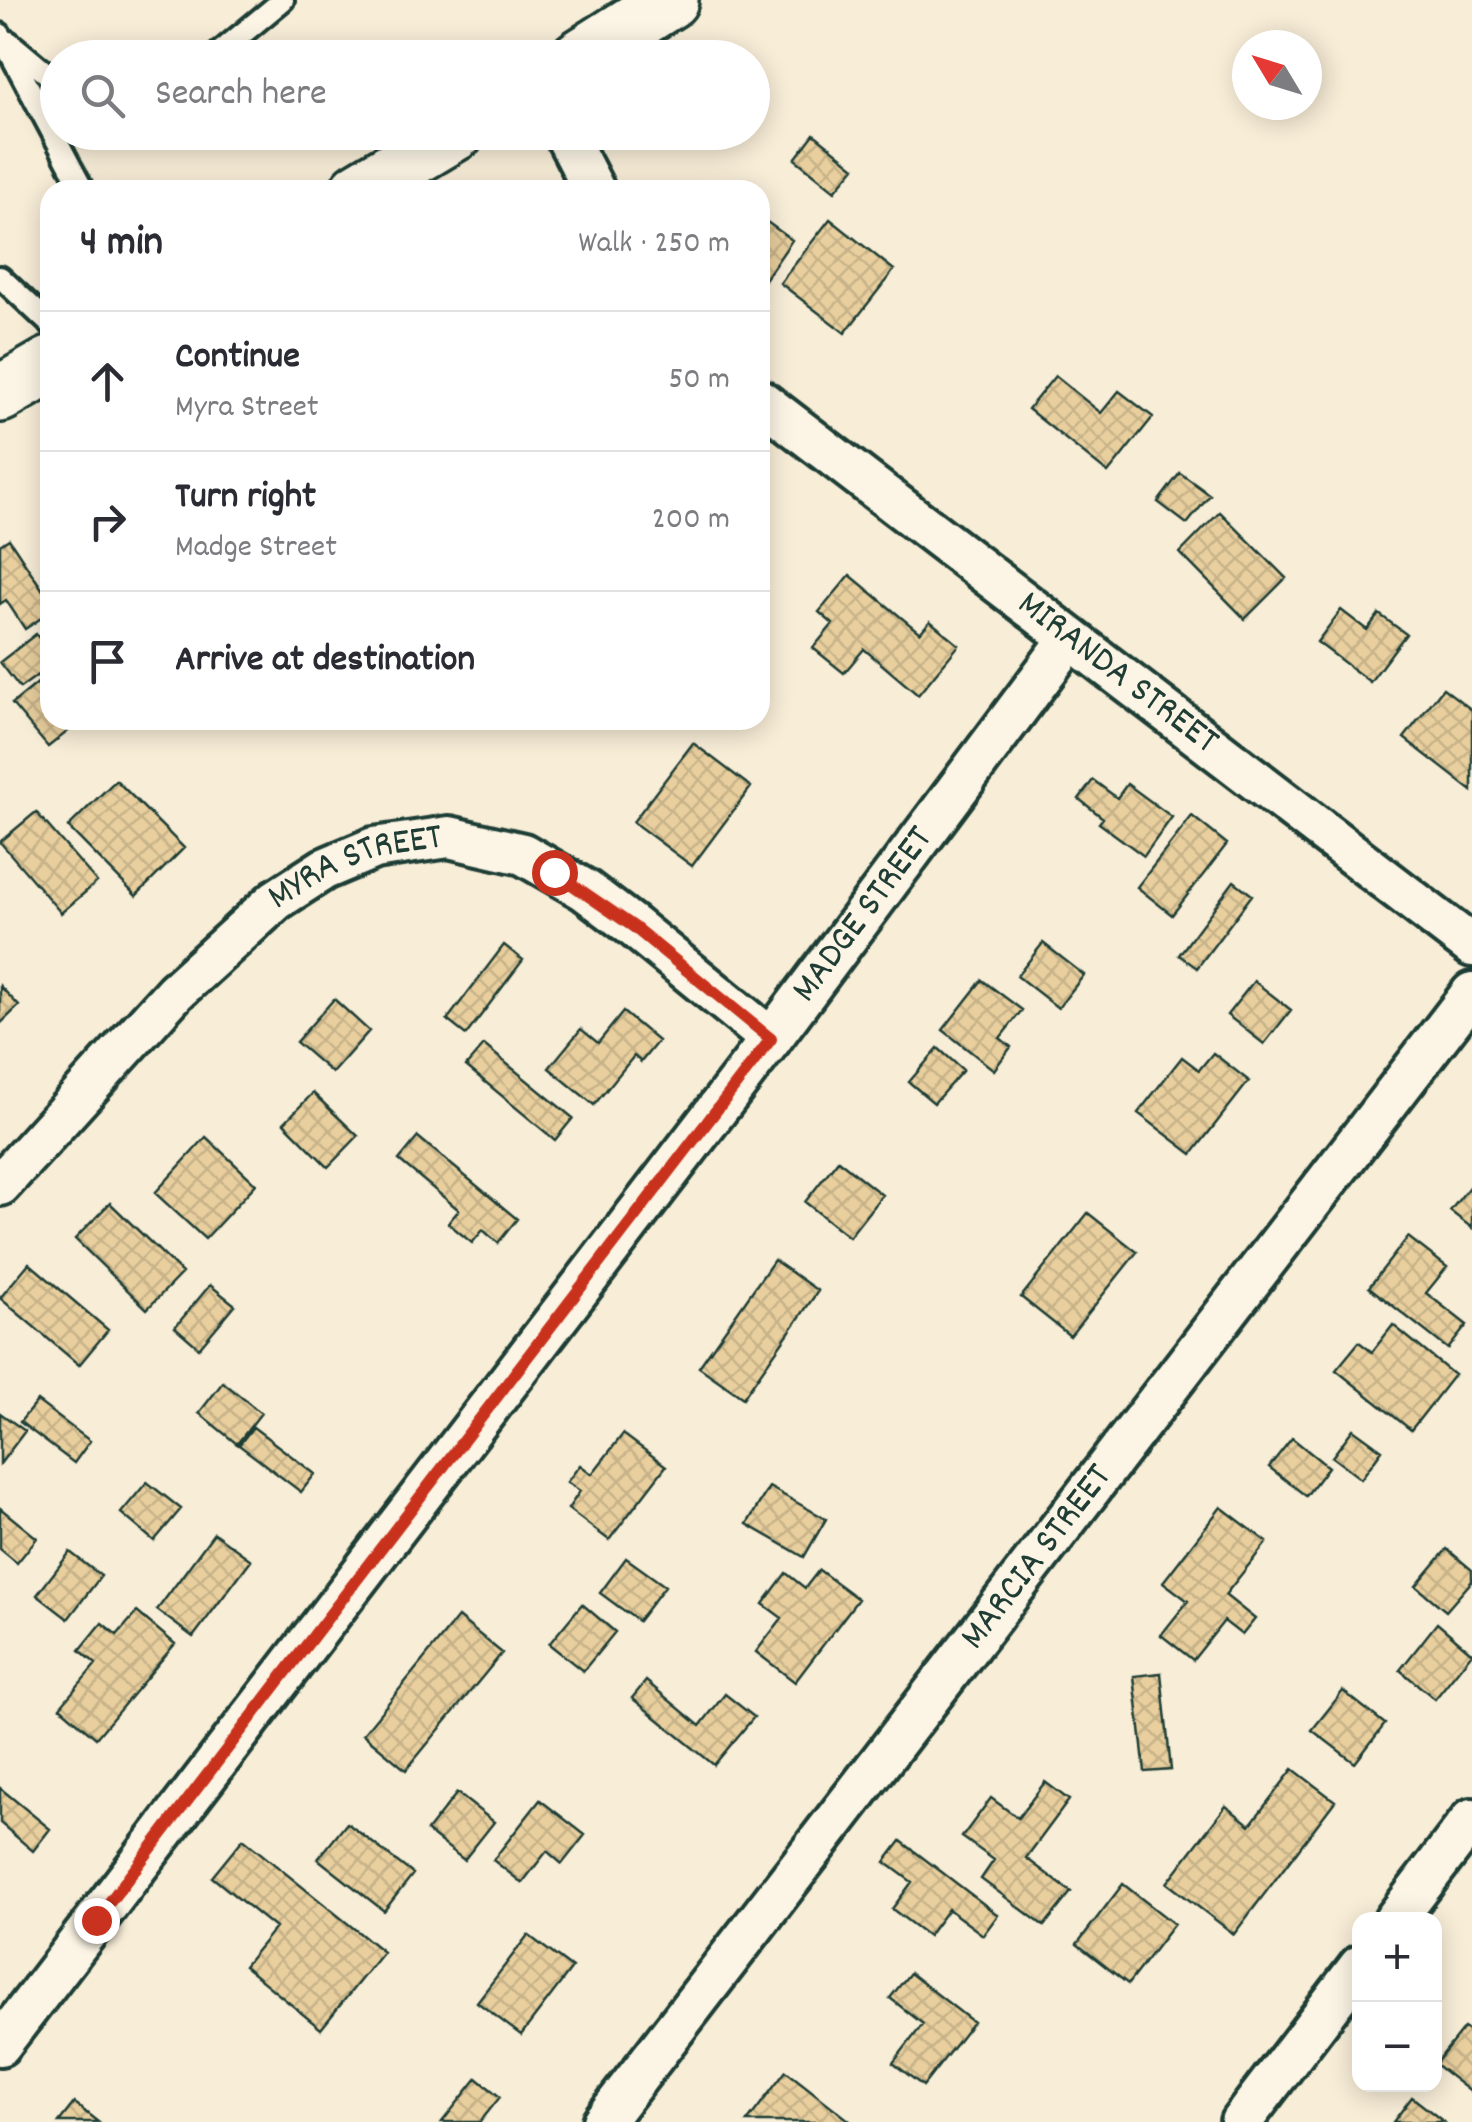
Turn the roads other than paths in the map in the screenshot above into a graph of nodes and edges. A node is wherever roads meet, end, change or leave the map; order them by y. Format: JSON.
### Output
{"nodes":[{"id":1,"x":283,"y":0,"type":"edge"},
{"id":2,"x":670,"y":0,"type":"edge"},
{"id":3,"x":0,"y":34,"type":"edge"},
{"id":4,"x":235,"y":40,"type":"edge"},
{"id":5,"x":608,"y":40,"type":"edge"},
{"id":6,"x":40,"y":68,"type":"edge"},
{"id":7,"x":40,"y":109,"type":"edge"},
{"id":8,"x":62,"y":150,"type":"edge"},
{"id":9,"x":426,"y":150,"type":"edge"},
{"id":10,"x":573,"y":150,"type":"edge"},
{"id":11,"x":78,"y":180,"type":"edge"},
{"id":12,"x":376,"y":180,"type":"edge"},
{"id":13,"x":589,"y":180,"type":"edge"},
{"id":14,"x":0,"y":277,"type":"edge"},
{"id":15,"x":40,"y":315,"type":"edge"},
{"id":16,"x":40,"y":370,"type":"edge"},
{"id":17,"x":0,"y":394,"type":"edge"},
{"id":18,"x":770,"y":407,"type":"edge"},
{"id":19,"x":1070,"y":640,"type":"junction"},
{"id":20,"x":1472,"y":946,"type":"edge"},
{"id":21,"x":1472,"y":993,"type":"edge"},
{"id":22,"x":771,"y":1039,"type":"junction"},
{"id":23,"x":0,"y":1186,"type":"edge"},
{"id":24,"x":1472,"y":1819,"type":"edge"},
{"id":25,"x":1401,"y":1912,"type":"edge"},
{"id":26,"x":1352,"y":1976,"type":"edge"},
{"id":27,"x":0,"y":2046,"type":"edge"},
{"id":28,"x":603,"y":2122,"type":"edge"},
{"id":29,"x":1241,"y":2122,"type":"edge"}],
"edges":[{"from":1,"to":4,"type":"lane"},
{"from":2,"to":5,"type":"main road"},
{"from":3,"to":6,"type":"lane"},
{"from":3,"to":7,"type":"lane"},
{"from":8,"to":11,"type":"lane"},
{"from":9,"to":12,"type":"main road"},
{"from":10,"to":13,"type":"street"},
{"from":14,"to":15,"type":"lane"},
{"from":16,"to":17,"type":"main road"},
{"from":18,"to":19,"type":"street","name":"MIRANDA STREET"},
{"from":19,"to":20,"type":"street","name":"MIRANDA STREET"},
{"from":19,"to":22,"type":"street","name":"MADGE STREET"},
{"from":21,"to":28,"type":"street","name":"MARCIA STREET"},
{"from":22,"to":23,"type":"street","name":"MYRA STREET"},
{"from":22,"to":27,"type":"street","name":"MADGE STREET"},
{"from":24,"to":25,"type":"street"},
{"from":26,"to":29,"type":"street"}]}
